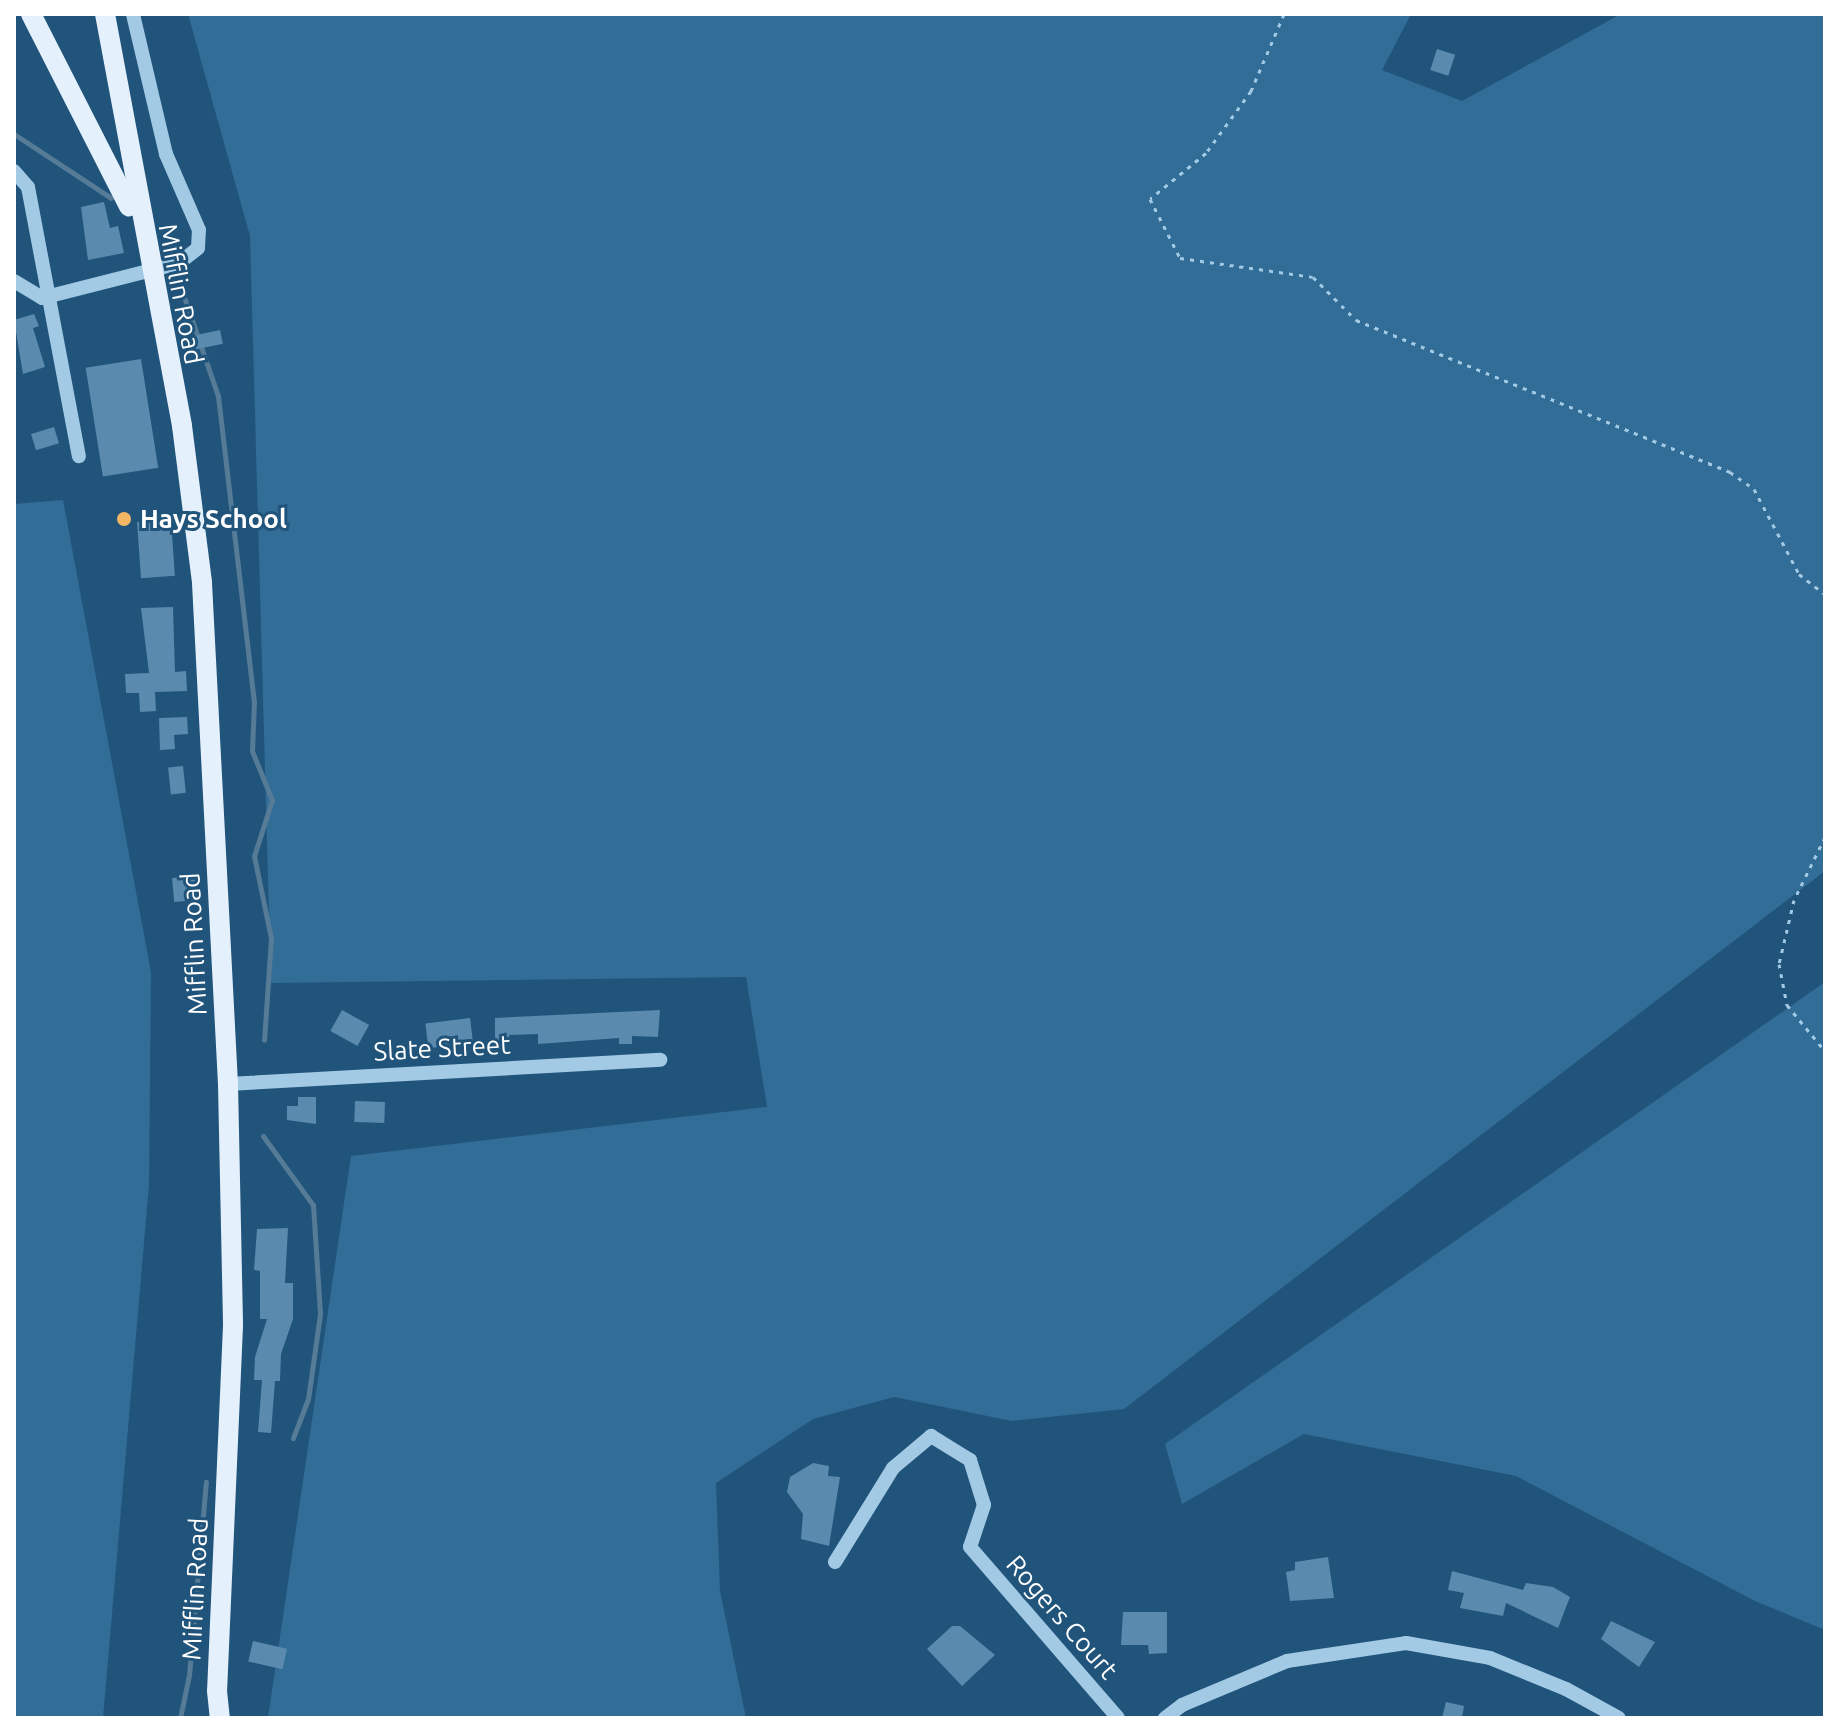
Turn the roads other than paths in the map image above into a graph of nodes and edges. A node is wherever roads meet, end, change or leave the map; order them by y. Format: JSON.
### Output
{"nodes":[{"id":1,"x":31,"y":14,"type":"edge"},
{"id":2,"x":92,"y":14,"type":"edge"},
{"id":3,"x":105,"y":14,"type":"edge"},
{"id":4,"x":133,"y":14,"type":"edge"},
{"id":5,"x":14,"y":171,"type":"edge"},
{"id":6,"x":131,"y":173,"type":"junction"},
{"id":7,"x":144,"y":243,"type":"junction"},
{"id":8,"x":149,"y":272,"type":"junction"},
{"id":9,"x":14,"y":281,"type":"edge"},
{"id":10,"x":51,"y":296,"type":"junction"},
{"id":11,"x":79,"y":456,"type":"dead end"},
{"id":12,"x":660,"y":1060,"type":"dead end"},
{"id":13,"x":228,"y":1084,"type":"junction"},
{"id":14,"x":835,"y":1562,"type":"dead end"},
{"id":15,"x":220,"y":1718,"type":"edge"},
{"id":16,"x":1118,"y":1718,"type":"edge"},
{"id":17,"x":1165,"y":1718,"type":"edge"},
{"id":18,"x":1619,"y":1718,"type":"edge"}],
"edges":[{"from":1,"to":7,"type":"main road"},
{"from":2,"to":6,"type":"main road","name":"Mifflin Road"},
{"from":3,"to":6,"type":"main road","name":"Mifflin Road"},
{"from":4,"to":8,"type":"street"},
{"from":5,"to":10,"type":"street"},
{"from":6,"to":7,"type":"main road","name":"Mifflin Road"},
{"from":7,"to":8,"type":"main road","name":"Mifflin Road"},
{"from":8,"to":10,"type":"street"},
{"from":8,"to":13,"type":"main road","name":"Mifflin Road"},
{"from":9,"to":10,"type":"street"},
{"from":10,"to":11,"type":"street"},
{"from":12,"to":13,"type":"street","name":"Slate Street"},
{"from":13,"to":15,"type":"main road","name":"Mifflin Road"},
{"from":14,"to":16,"type":"street","name":"Rogers Court"},
{"from":17,"to":18,"type":"street"}]}
